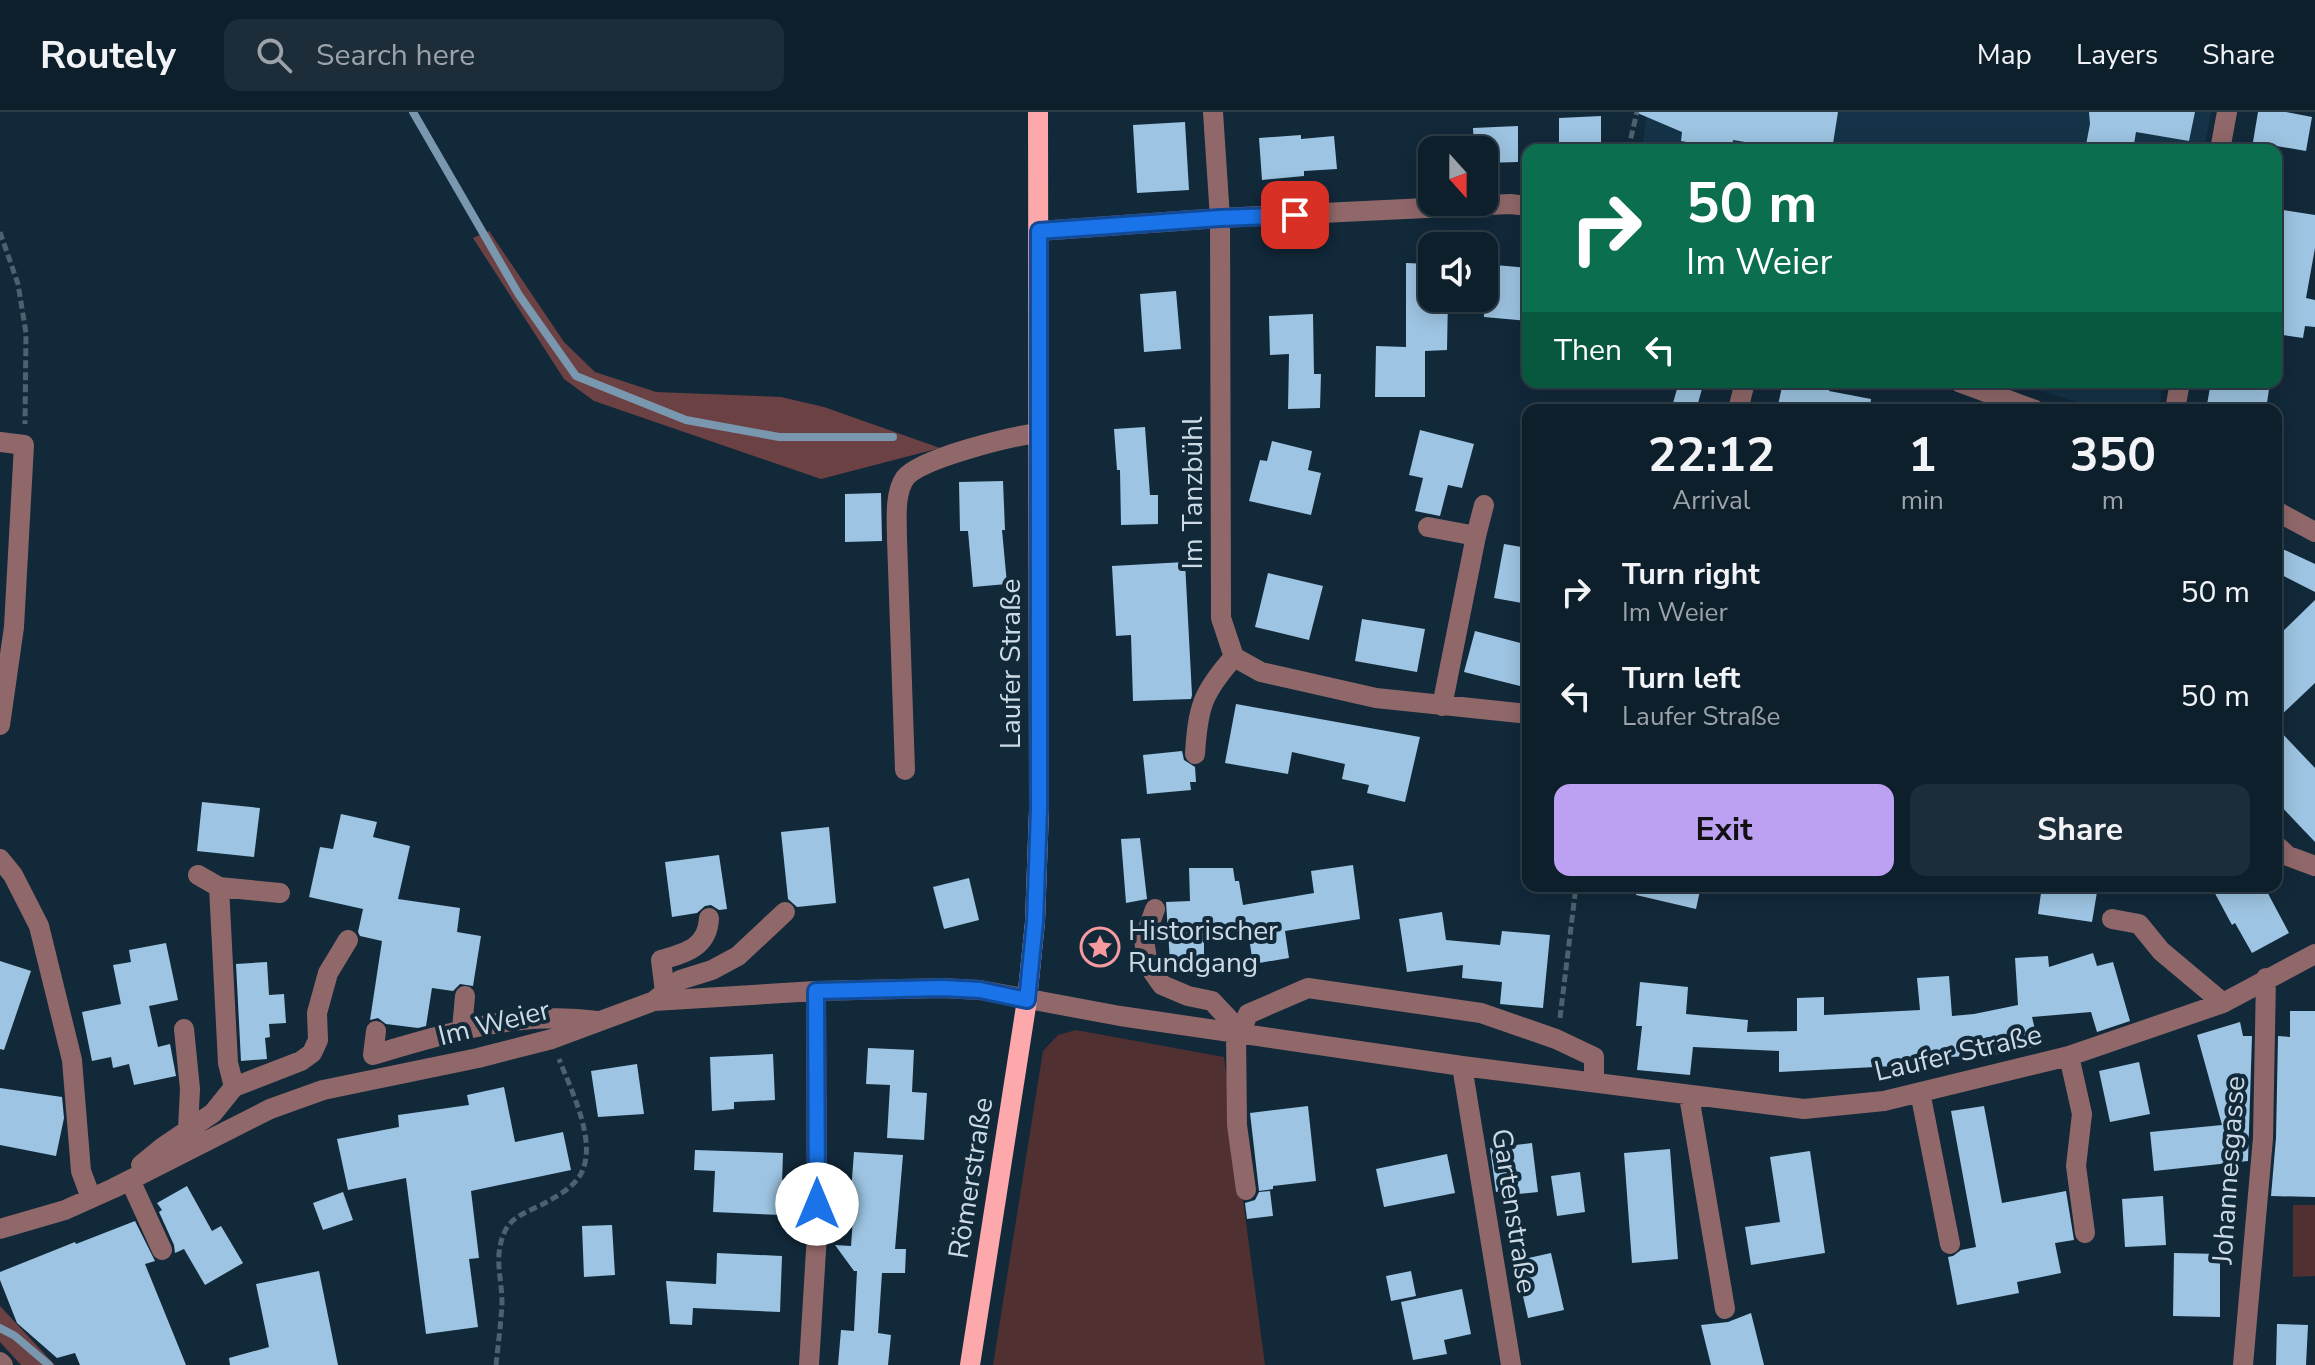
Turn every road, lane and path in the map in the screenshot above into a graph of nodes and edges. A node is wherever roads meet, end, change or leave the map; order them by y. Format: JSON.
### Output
{"nodes":[{"id":1,"x":1038,"y":112,"type":"edge"},
{"id":2,"x":1213,"y":112,"type":"edge"},
{"id":3,"x":1637,"y":112,"type":"edge"},
{"id":4,"x":2227,"y":112,"type":"edge"},
{"id":5,"x":1629,"y":144,"type":"edge"},
{"id":6,"x":2221,"y":144,"type":"edge"},
{"id":7,"x":1522,"y":205,"type":"edge"},
{"id":8,"x":1220,"y":218,"type":"junction"},
{"id":9,"x":1039,"y":231,"type":"junction"},
{"id":10,"x":0,"y":232,"type":"edge"},
{"id":11,"x":1975,"y":388,"type":"edge"},
{"id":12,"x":2019,"y":404,"type":"edge"},
{"id":13,"x":1039,"y":433,"type":"junction"},
{"id":14,"x":0,"y":442,"type":"edge"},
{"id":15,"x":24,"y":445,"type":"junction"},
{"id":16,"x":1484,"y":505,"type":"dead end"},
{"id":17,"x":2282,"y":514,"type":"edge"},
{"id":18,"x":1428,"y":527,"type":"dead end"},
{"id":19,"x":2315,"y":532,"type":"edge"},
{"id":20,"x":1476,"y":536,"type":"junction"},
{"id":21,"x":1234,"y":657,"type":"junction"},
{"id":22,"x":1442,"y":706,"type":"junction"},
{"id":23,"x":1522,"y":713,"type":"edge"},
{"id":24,"x":0,"y":725,"type":"edge"},
{"id":25,"x":1195,"y":754,"type":"dead end"},
{"id":26,"x":905,"y":770,"type":"dead end"},
{"id":27,"x":2282,"y":850,"type":"edge"},
{"id":28,"x":0,"y":859,"type":"edge"},
{"id":29,"x":2315,"y":866,"type":"edge"},
{"id":30,"x":198,"y":875,"type":"dead end"},
{"id":31,"x":219,"y":887,"type":"junction"},
{"id":32,"x":1575,"y":892,"type":"edge"},
{"id":33,"x":280,"y":893,"type":"dead end"},
{"id":34,"x":1155,"y":909,"type":"dead end"},
{"id":35,"x":785,"y":912,"type":"dead end"},
{"id":36,"x":709,"y":918,"type":"dead end"},
{"id":37,"x":2112,"y":919,"type":"dead end"},
{"id":38,"x":348,"y":940,"type":"dead end"},
{"id":39,"x":2315,"y":954,"type":"edge"},
{"id":40,"x":2266,"y":978,"type":"junction"},
{"id":41,"x":816,"y":991,"type":"junction"},
{"id":42,"x":465,"y":996,"type":"dead end"},
{"id":43,"x":660,"y":996,"type":"junction"},
{"id":44,"x":1027,"y":1000,"type":"junction"},
{"id":45,"x":2223,"y":1003,"type":"junction"},
{"id":46,"x":1562,"y":1007,"type":"dead end"},
{"id":47,"x":601,"y":1021,"type":"junction"},
{"id":48,"x":184,"y":1029,"type":"dead end"},
{"id":49,"x":462,"y":1029,"type":"junction"},
{"id":50,"x":376,"y":1031,"type":"dead end"},
{"id":51,"x":1239,"y":1032,"type":"junction"},
{"id":52,"x":552,"y":1039,"type":"junction"},
{"id":53,"x":2069,"y":1056,"type":"junction"},
{"id":54,"x":1462,"y":1066,"type":"junction"},
{"id":55,"x":1594,"y":1081,"type":"junction"},
{"id":56,"x":234,"y":1087,"type":"junction"},
{"id":57,"x":1920,"y":1092,"type":"junction"},
{"id":58,"x":1689,"y":1096,"type":"junction"},
{"id":59,"x":188,"y":1129,"type":"junction"},
{"id":60,"x":122,"y":1184,"type":"junction"},
{"id":61,"x":1246,"y":1190,"type":"dead end"},
{"id":62,"x":91,"y":1198,"type":"junction"},
{"id":63,"x":0,"y":1229,"type":"edge"},
{"id":64,"x":2085,"y":1233,"type":"dead end"},
{"id":65,"x":1950,"y":1244,"type":"dead end"},
{"id":66,"x":162,"y":1250,"type":"dead end"},
{"id":67,"x":1725,"y":1309,"type":"dead end"},
{"id":68,"x":496,"y":1365,"type":"edge"},
{"id":69,"x":809,"y":1365,"type":"edge"},
{"id":70,"x":970,"y":1365,"type":"edge"},
{"id":71,"x":1511,"y":1365,"type":"edge"},
{"id":72,"x":2243,"y":1365,"type":"edge"}],
"edges":[{"from":1,"to":9,"type":"main road","name":"Laufer Straße"},
{"from":2,"to":8,"type":"street","name":"Im Tanzbühl"},
{"from":3,"to":5,"type":"path"},
{"from":4,"to":6,"type":"street"},
{"from":7,"to":8,"type":"street"},
{"from":8,"to":9,"type":"street"},
{"from":8,"to":21,"type":"street","name":"Im Tanzbühl"},
{"from":9,"to":13,"type":"main road","name":"Laufer Straße"},
{"from":10,"to":15,"type":"path"},
{"from":11,"to":12,"type":"street"},
{"from":13,"to":26,"type":"street"},
{"from":13,"to":44,"type":"main road","name":"Laufer Straße"},
{"from":14,"to":15,"type":"street"},
{"from":15,"to":24,"type":"street"},
{"from":16,"to":20,"type":"street"},
{"from":17,"to":19,"type":"street"},
{"from":18,"to":20,"type":"street"},
{"from":20,"to":22,"type":"street"},
{"from":21,"to":22,"type":"street"},
{"from":21,"to":25,"type":"street"},
{"from":22,"to":23,"type":"street"},
{"from":27,"to":29,"type":"street"},
{"from":28,"to":62,"type":"street"},
{"from":30,"to":31,"type":"street"},
{"from":31,"to":33,"type":"street"},
{"from":31,"to":56,"type":"street"},
{"from":32,"to":46,"type":"path"},
{"from":34,"to":51,"type":"street"},
{"from":35,"to":43,"type":"street"},
{"from":36,"to":43,"type":"street"},
{"from":37,"to":45,"type":"street"},
{"from":38,"to":56,"type":"street"},
{"from":39,"to":40,"type":"street","name":"Laufer Straße"},
{"from":40,"to":45,"type":"street","name":"Laufer Straße"},
{"from":40,"to":72,"type":"street","name":"Johannesgasse"},
{"from":41,"to":43,"type":"street","name":"Im Weier"},
{"from":41,"to":44,"type":"street","name":"Im Weier"},
{"from":41,"to":69,"type":"street"},
{"from":42,"to":49,"type":"street"},
{"from":43,"to":47,"type":"street","name":"Im Weier"},
{"from":44,"to":51,"type":"street","name":"Laufer Straße"},
{"from":44,"to":70,"type":"main road","name":"Römerstraße"},
{"from":45,"to":53,"type":"street","name":"Laufer Straße"},
{"from":47,"to":49,"type":"street"},
{"from":47,"to":52,"type":"street","name":"Im Weier"},
{"from":48,"to":59,"type":"street"},
{"from":49,"to":50,"type":"street"},
{"from":51,"to":54,"type":"street","name":"Laufer Straße"},
{"from":51,"to":55,"type":"street"},
{"from":51,"to":61,"type":"street"},
{"from":52,"to":60,"type":"street","name":"Im Weier"},
{"from":52,"to":68,"type":"path"},
{"from":53,"to":57,"type":"street","name":"Laufer Straße"},
{"from":53,"to":64,"type":"street"},
{"from":54,"to":55,"type":"street","name":"Laufer Straße"},
{"from":54,"to":71,"type":"street","name":"Gartenstraße"},
{"from":55,"to":58,"type":"street","name":"Laufer Straße"},
{"from":56,"to":59,"type":"street"},
{"from":57,"to":58,"type":"street","name":"Laufer Straße"},
{"from":57,"to":65,"type":"street"},
{"from":58,"to":67,"type":"street"},
{"from":59,"to":60,"type":"street"},
{"from":60,"to":62,"type":"street","name":"Im Weier"},
{"from":60,"to":66,"type":"street"},
{"from":62,"to":63,"type":"street","name":"Im Weier"}]}
